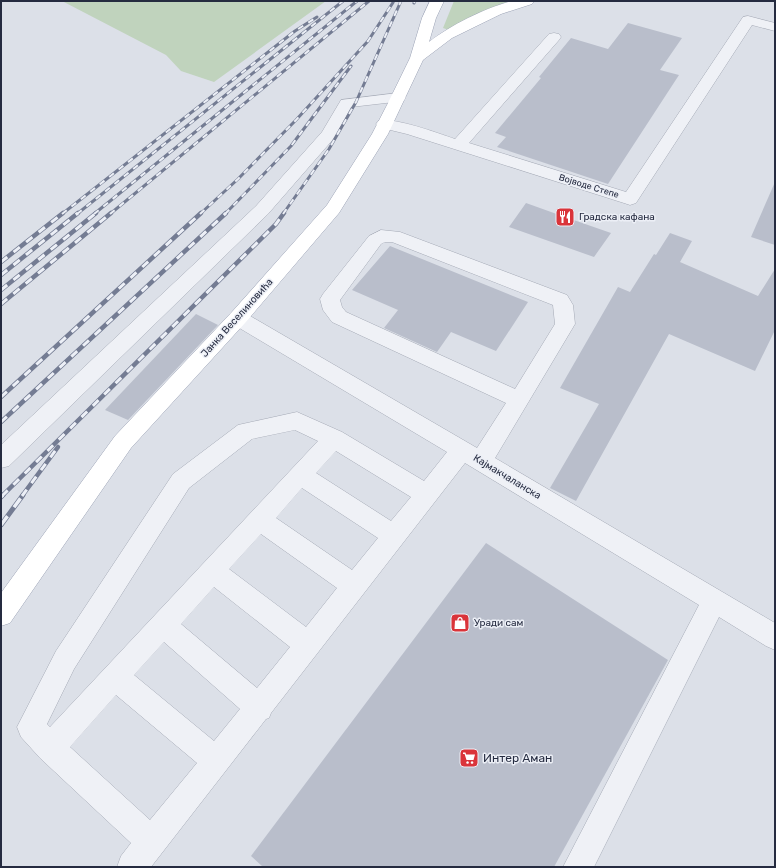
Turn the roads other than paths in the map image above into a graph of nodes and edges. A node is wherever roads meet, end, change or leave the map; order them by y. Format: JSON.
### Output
{"nodes":[{"id":1,"x":437,"y":1,"type":"edge"},
{"id":2,"x":527,"y":1,"type":"edge"},
{"id":3,"x":775,"y":27,"type":"edge"},
{"id":4,"x":554,"y":37,"type":"dead end"},
{"id":5,"x":417,"y":58,"type":"junction"},
{"id":6,"x":398,"y":98,"type":"junction"},
{"id":7,"x":384,"y":124,"type":"junction"},
{"id":8,"x":458,"y":145,"type":"junction"},
{"id":9,"x":238,"y":318,"type":"junction"},
{"id":10,"x":519,"y":400,"type":"junction"},
{"id":11,"x":334,"y":438,"type":"junction"},
{"id":12,"x":472,"y":456,"type":"junction"},
{"id":13,"x":1,"y":459,"type":"edge"},
{"id":14,"x":301,"y":475,"type":"junction"},
{"id":15,"x":427,"y":495,"type":"junction"},
{"id":16,"x":260,"y":520,"type":"junction"},
{"id":17,"x":394,"y":536,"type":"junction"},
{"id":18,"x":212,"y":571,"type":"junction"},
{"id":19,"x":355,"y":586,"type":"junction"},
{"id":20,"x":714,"y":601,"type":"junction"},
{"id":21,"x":1,"y":614,"type":"edge"},
{"id":22,"x":163,"y":625,"type":"junction"},
{"id":23,"x":775,"y":637,"type":"edge"},
{"id":24,"x":308,"y":645,"type":"junction"},
{"id":25,"x":115,"y":677,"type":"junction"},
{"id":26,"x":259,"y":708,"type":"junction"},
{"id":27,"x":50,"y":748,"type":"junction"},
{"id":28,"x":216,"y":761,"type":"junction"},
{"id":29,"x":152,"y":842,"type":"junction"},
{"id":30,"x":132,"y":867,"type":"edge"},
{"id":31,"x":578,"y":867,"type":"edge"}],
"edges":[{"from":1,"to":5,"type":"main road","name":"Јанка Веселиновића"},
{"from":2,"to":5,"type":"main road"},
{"from":3,"to":8,"type":"street","name":"Војводе Степе"},
{"from":4,"to":8,"type":"street"},
{"from":5,"to":6,"type":"main road","name":"Јанка Веселиновића"},
{"from":6,"to":7,"type":"main road","name":"Јанка Веселиновића"},
{"from":6,"to":13,"type":"street"},
{"from":7,"to":8,"type":"street","name":"Војводе Степе"},
{"from":7,"to":9,"type":"main road","name":"Јанка Веселиновића"},
{"from":9,"to":12,"type":"street","name":"Кајмакчаланска"},
{"from":9,"to":21,"type":"main road","name":"Јанка Веселиновића"},
{"from":10,"to":10,"type":"street"},
{"from":10,"to":12,"type":"street"},
{"from":11,"to":14,"type":"street"},
{"from":11,"to":15,"type":"street"},
{"from":11,"to":27,"type":"street"},
{"from":12,"to":15,"type":"street"},
{"from":12,"to":20,"type":"street","name":"Кајмакчаланска"},
{"from":14,"to":16,"type":"street"},
{"from":14,"to":17,"type":"street"},
{"from":15,"to":17,"type":"street"},
{"from":16,"to":18,"type":"street"},
{"from":16,"to":19,"type":"street"},
{"from":17,"to":19,"type":"street"},
{"from":18,"to":22,"type":"street"},
{"from":18,"to":24,"type":"street"},
{"from":19,"to":24,"type":"street"},
{"from":20,"to":23,"type":"street","name":"Кајмакчаланска"},
{"from":20,"to":31,"type":"street"},
{"from":22,"to":25,"type":"street"},
{"from":22,"to":26,"type":"street"},
{"from":24,"to":26,"type":"street"},
{"from":25,"to":27,"type":"street"},
{"from":25,"to":28,"type":"street"},
{"from":26,"to":28,"type":"street"},
{"from":27,"to":29,"type":"street"},
{"from":28,"to":29,"type":"street"},
{"from":29,"to":30,"type":"street"}]}
